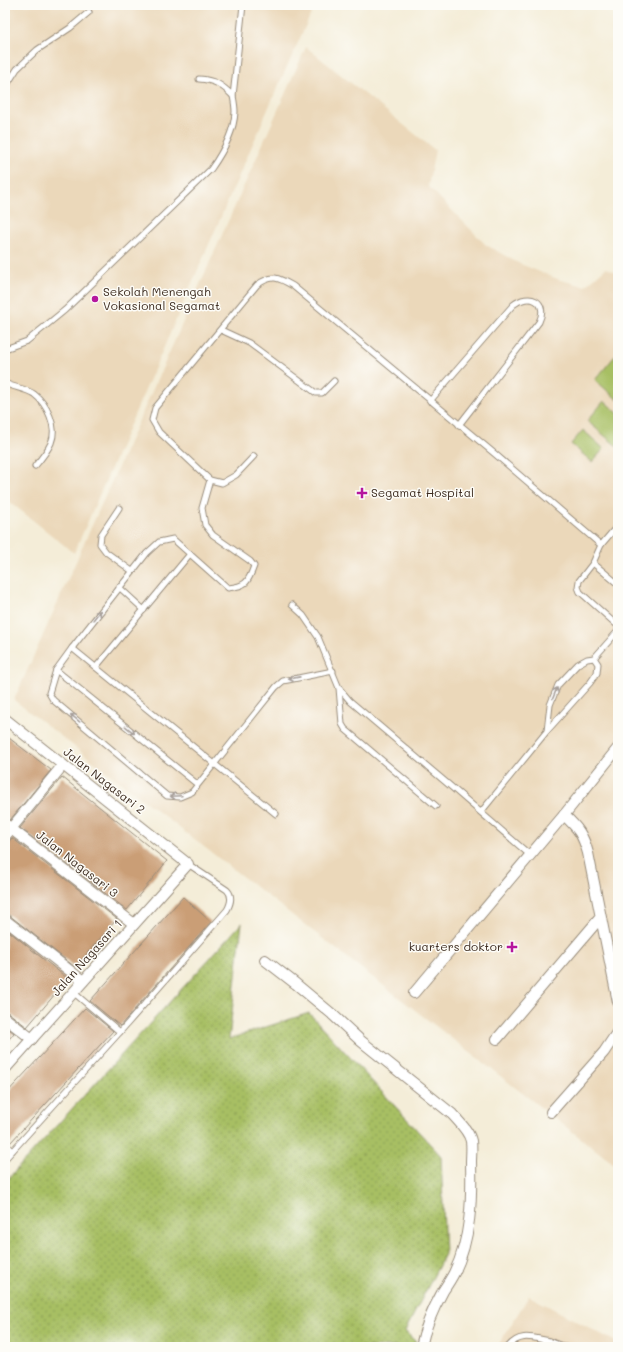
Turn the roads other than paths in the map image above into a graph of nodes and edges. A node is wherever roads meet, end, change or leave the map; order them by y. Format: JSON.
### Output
{"nodes":[{"id":1,"x":243,"y":5,"type":"edge"},
{"id":2,"x":89,"y":12,"type":"dead end"},
{"id":3,"x":199,"y":79,"type":"dead end"},
{"id":4,"x":5,"y":88,"type":"edge"},
{"id":5,"x":233,"y":96,"type":"junction"},
{"id":6,"x":221,"y":330,"type":"junction"},
{"id":7,"x":5,"y":349,"type":"edge"},
{"id":8,"x":334,"y":381,"type":"dead end"},
{"id":9,"x":5,"y":383,"type":"edge"},
{"id":10,"x":430,"y":401,"type":"junction"},
{"id":11,"x":459,"y":425,"type":"junction"},
{"id":12,"x":254,"y":456,"type":"dead end"},
{"id":13,"x":35,"y":466,"type":"dead end"},
{"id":14,"x":210,"y":480,"type":"junction"},
{"id":15,"x":119,"y":508,"type":"dead end"},
{"id":16,"x":618,"y":525,"type":"edge"},
{"id":17,"x":601,"y":545,"type":"junction"},
{"id":18,"x":190,"y":554,"type":"junction"},
{"id":19,"x":594,"y":562,"type":"junction"},
{"id":20,"x":132,"y":571,"type":"junction"},
{"id":21,"x":618,"y":584,"type":"edge"},
{"id":22,"x":119,"y":587,"type":"junction"},
{"id":23,"x":292,"y":604,"type":"dead end"},
{"id":24,"x":144,"y":610,"type":"junction"},
{"id":25,"x":618,"y":626,"type":"edge"},
{"id":26,"x":618,"y":631,"type":"edge"},
{"id":27,"x":72,"y":648,"type":"junction"},
{"id":28,"x":594,"y":658,"type":"junction"},
{"id":29,"x":96,"y":667,"type":"junction"},
{"id":30,"x":56,"y":670,"type":"junction"},
{"id":31,"x":333,"y":671,"type":"junction"},
{"id":32,"x":340,"y":688,"type":"junction"},
{"id":33,"x":5,"y":720,"type":"edge"},
{"id":34,"x":547,"y":731,"type":"junction"},
{"id":35,"x":618,"y":748,"type":"edge"},
{"id":36,"x":214,"y":764,"type":"junction"},
{"id":37,"x":63,"y":765,"type":"junction"},
{"id":38,"x":197,"y":784,"type":"junction"},
{"id":39,"x":436,"y":806,"type":"dead end"},
{"id":40,"x":480,"y":812,"type":"junction"},
{"id":41,"x":276,"y":814,"type":"dead end"},
{"id":42,"x":564,"y":815,"type":"junction"},
{"id":43,"x":7,"y":830,"type":"edge"},
{"id":44,"x":530,"y":855,"type":"junction"},
{"id":45,"x":188,"y":864,"type":"junction"},
{"id":46,"x":600,"y":918,"type":"junction"},
{"id":47,"x":5,"y":920,"type":"edge"},
{"id":48,"x":134,"y":924,"type":"junction"},
{"id":49,"x":265,"y":960,"type":"dead end"},
{"id":50,"x":83,"y":981,"type":"junction"},
{"id":51,"x":73,"y":992,"type":"junction"},
{"id":52,"x":414,"y":993,"type":"dead end"},
{"id":53,"x":618,"y":1002,"type":"edge"},
{"id":54,"x":5,"y":1018,"type":"edge"},
{"id":55,"x":618,"y":1031,"type":"edge"},
{"id":56,"x":120,"y":1032,"type":"junction"},
{"id":57,"x":32,"y":1039,"type":"junction"},
{"id":58,"x":497,"y":1039,"type":"dead end"},
{"id":59,"x":5,"y":1068,"type":"edge"},
{"id":60,"x":551,"y":1112,"type":"dead end"},
{"id":61,"x":5,"y":1144,"type":"edge"},
{"id":62,"x":12,"y":1151,"type":"junction"},
{"id":63,"x":5,"y":1159,"type":"edge"},
{"id":64,"x":549,"y":1341,"type":"junction"},
{"id":65,"x":421,"y":1347,"type":"edge"},
{"id":66,"x":508,"y":1347,"type":"edge"},
{"id":67,"x":545,"y":1347,"type":"edge"},
{"id":68,"x":565,"y":1347,"type":"edge"}],
"edges":[{"from":1,"to":5,"type":"lane"},
{"from":2,"to":4,"type":"lane"},
{"from":3,"to":5,"type":"lane"},
{"from":5,"to":7,"type":"lane"},
{"from":6,"to":8,"type":"lane"},
{"from":6,"to":10,"type":"lane"},
{"from":6,"to":14,"type":"lane"},
{"from":9,"to":13,"type":"lane"},
{"from":10,"to":11,"type":"lane"},
{"from":10,"to":11,"type":"lane"},
{"from":11,"to":17,"type":"lane"},
{"from":12,"to":14,"type":"lane"},
{"from":14,"to":18,"type":"lane"},
{"from":15,"to":20,"type":"lane"},
{"from":16,"to":17,"type":"lane"},
{"from":17,"to":19,"type":"lane"},
{"from":18,"to":20,"type":"lane"},
{"from":18,"to":24,"type":"lane"},
{"from":19,"to":21,"type":"lane"},
{"from":19,"to":25,"type":"lane"},
{"from":20,"to":22,"type":"lane"},
{"from":22,"to":24,"type":"lane"},
{"from":27,"to":22,"type":"lane","one_way":true},
{"from":23,"to":31,"type":"lane"},
{"from":24,"to":29,"type":"lane"},
{"from":26,"to":28,"type":"lane"},
{"from":27,"to":29,"type":"lane"},
{"from":27,"to":30,"type":"lane"},
{"from":28,"to":34,"type":"lane"},
{"from":34,"to":28,"type":"lane","one_way":true},
{"from":29,"to":36,"type":"lane"},
{"from":30,"to":38,"type":"lane","one_way":true},
{"from":38,"to":30,"type":"lane","one_way":true},
{"from":31,"to":32,"type":"lane"},
{"from":31,"to":36,"type":"lane","one_way":true},
{"from":32,"to":39,"type":"lane"},
{"from":32,"to":40,"type":"lane"},
{"from":33,"to":37,"type":"street","name":"Jalan Nagasari 2"},
{"from":34,"to":40,"type":"lane"},
{"from":35,"to":42,"type":"street"},
{"from":36,"to":38,"type":"lane"},
{"from":36,"to":41,"type":"lane"},
{"from":37,"to":43,"type":"street"},
{"from":37,"to":45,"type":"street","name":"Jalan Nagasari 2"},
{"from":40,"to":44,"type":"lane"},
{"from":42,"to":44,"type":"street"},
{"from":42,"to":46,"type":"street"},
{"from":43,"to":48,"type":"street","name":"Jalan Nagasari 3"},
{"from":44,"to":52,"type":"street"},
{"from":45,"to":48,"type":"street","name":"Jalan Nagasari 1"},
{"from":45,"to":56,"type":"lane"},
{"from":46,"to":53,"type":"street"},
{"from":46,"to":58,"type":"street"},
{"from":47,"to":50,"type":"street"},
{"from":48,"to":50,"type":"street","name":"Jalan Nagasari 1"},
{"from":49,"to":65,"type":"street"},
{"from":50,"to":51,"type":"street","name":"Jalan Nagasari 1"},
{"from":51,"to":56,"type":"lane"},
{"from":51,"to":57,"type":"street","name":"Jalan Nagasari 1"},
{"from":54,"to":57,"type":"street"},
{"from":55,"to":60,"type":"street"},
{"from":56,"to":62,"type":"lane"},
{"from":57,"to":59,"type":"street","name":"Jalan Nagasari 1"},
{"from":61,"to":62,"type":"lane"},
{"from":62,"to":63,"type":"lane"},
{"from":64,"to":66,"type":"lane"},
{"from":64,"to":67,"type":"lane"},
{"from":64,"to":68,"type":"lane"}]}
